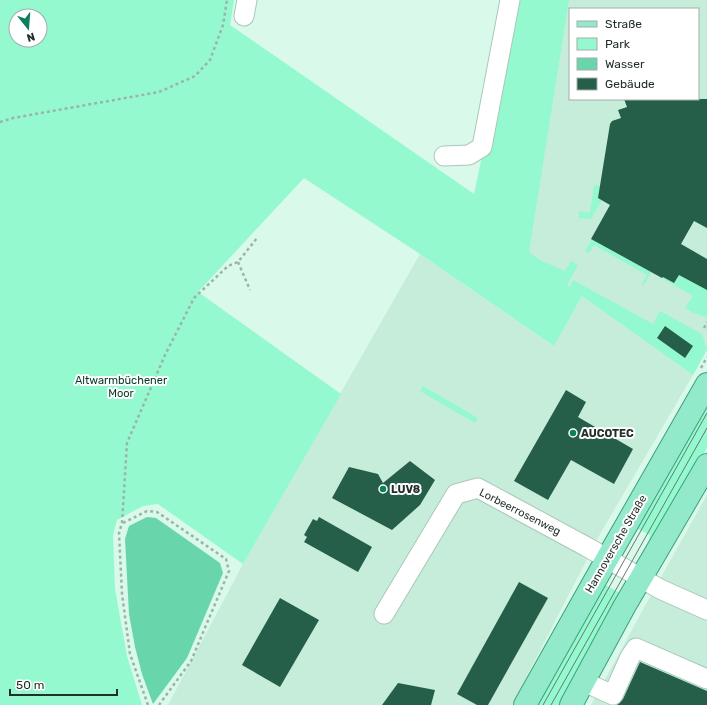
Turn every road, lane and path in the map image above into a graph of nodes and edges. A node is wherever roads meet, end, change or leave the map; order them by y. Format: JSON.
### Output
{"nodes":[{"id":1,"x":227,"y":0,"type":"edge"},
{"id":2,"x":510,"y":0,"type":"edge"},
{"id":3,"x":0,"y":122,"type":"edge"},
{"id":4,"x":444,"y":156,"type":"dead end"},
{"id":5,"x":257,"y":238,"type":"dead end"},
{"id":6,"x":238,"y":262,"type":"junction"},
{"id":7,"x":250,"y":290,"type":"dead end"},
{"id":8,"x":707,"y":322,"type":"edge"},
{"id":9,"x":704,"y":328,"type":"dead end"},
{"id":10,"x":707,"y":384,"type":"edge"},
{"id":11,"x":707,"y":465,"type":"edge"},
{"id":12,"x":122,"y":523,"type":"junction"},
{"id":13,"x":607,"y":559,"type":"junction"},
{"id":14,"x":641,"y":578,"type":"junction"},
{"id":15,"x":707,"y":610,"type":"edge"},
{"id":16,"x":384,"y":614,"type":"dead end"},
{"id":17,"x":707,"y":680,"type":"edge"},
{"id":18,"x":584,"y":682,"type":"junction"},
{"id":19,"x":611,"y":700,"type":"edge"},
{"id":20,"x":148,"y":705,"type":"edge"},
{"id":21,"x":159,"y":705,"type":"edge"},
{"id":22,"x":525,"y":705,"type":"edge"},
{"id":23,"x":570,"y":705,"type":"edge"}],
"edges":[{"from":1,"to":3,"type":"path"},
{"from":2,"to":4,"type":"street"},
{"from":5,"to":6,"type":"path"},
{"from":6,"to":7,"type":"path"},
{"from":6,"to":12,"type":"path"},
{"from":8,"to":9,"type":"path"},
{"from":10,"to":13,"type":"main road","name":"Hannoversche Straße"},
{"from":11,"to":14,"type":"main road"},
{"from":12,"to":20,"type":"path"},
{"from":12,"to":21,"type":"path"},
{"from":13,"to":14,"type":"street","name":"Lorbeerrosenweg"},
{"from":13,"to":16,"type":"street","name":"Lorbeerrosenweg"},
{"from":13,"to":22,"type":"main road","name":"Hannoversche Straße"},
{"from":14,"to":15,"type":"street","name":"Lorbeerrosenweg"},
{"from":14,"to":18,"type":"main road"},
{"from":17,"to":19,"type":"street"},
{"from":18,"to":19,"type":"street"},
{"from":18,"to":23,"type":"main road"}]}
